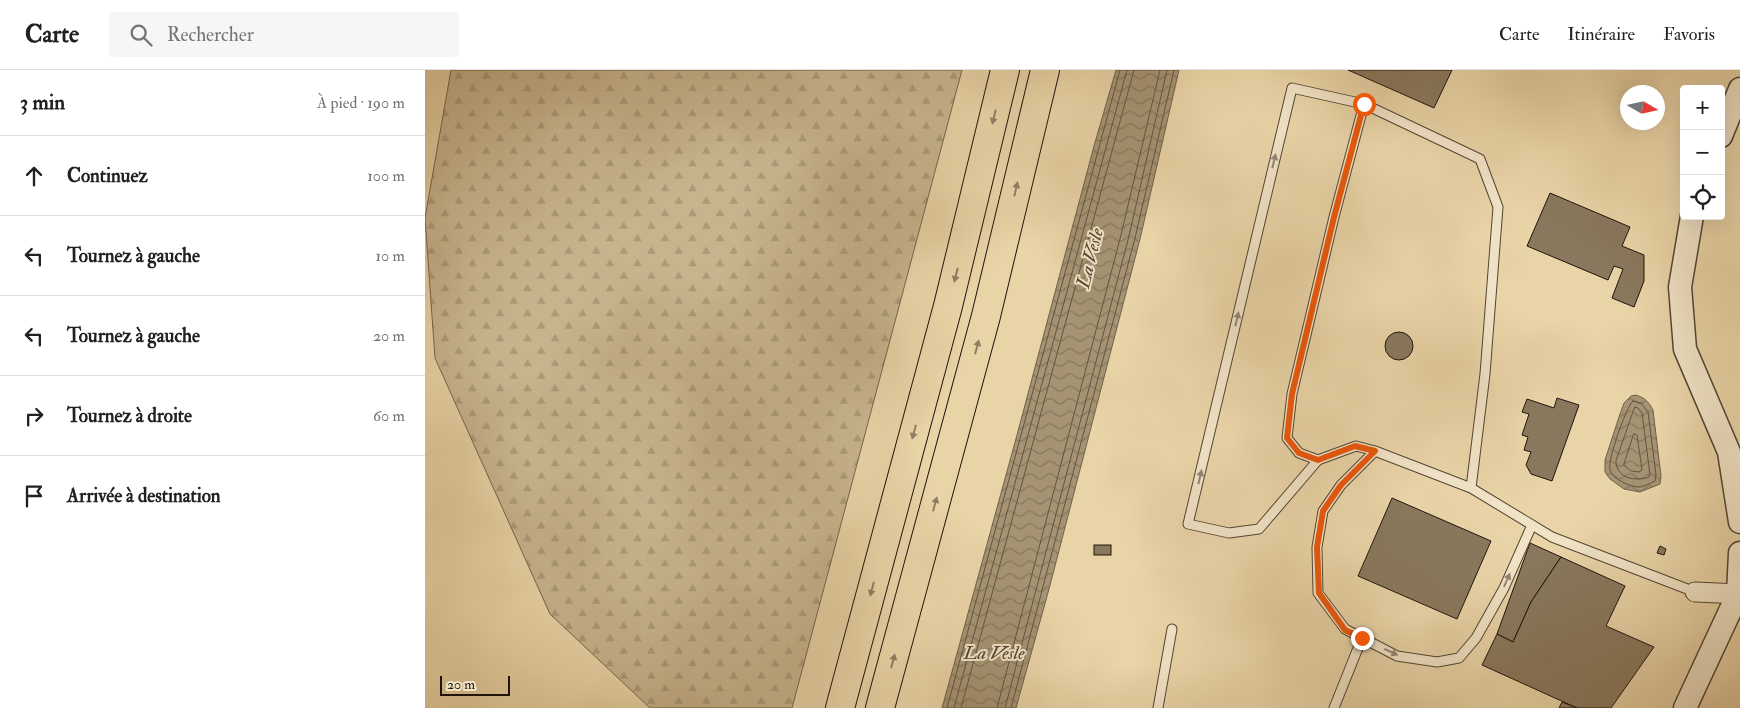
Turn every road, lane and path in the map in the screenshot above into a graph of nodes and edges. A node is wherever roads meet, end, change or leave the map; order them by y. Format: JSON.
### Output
{"nodes":[{"id":1,"x":1005,"y":70,"type":"edge"},
{"id":2,"x":1045,"y":70,"type":"edge"},
{"id":3,"x":1740,"y":88,"type":"edge"},
{"id":4,"x":1364,"y":104,"type":"junction"},
{"id":5,"x":1723,"y":130,"type":"edge"},
{"id":6,"x":1692,"y":220,"type":"edge"},
{"id":7,"x":1375,"y":451,"type":"junction"},
{"id":8,"x":1318,"y":460,"type":"junction"},
{"id":9,"x":1471,"y":488,"type":"junction"},
{"id":10,"x":1740,"y":522,"type":"edge"},
{"id":11,"x":1532,"y":525,"type":"junction"},
{"id":12,"x":1740,"y":553,"type":"edge"},
{"id":13,"x":1695,"y":592,"type":"joint"},
{"id":14,"x":1739,"y":594,"type":"edge"},
{"id":15,"x":1172,"y":629,"type":"dead end"},
{"id":16,"x":1362,"y":638,"type":"junction"},
{"id":17,"x":840,"y":708,"type":"edge"},
{"id":18,"x":880,"y":708,"type":"edge"},
{"id":19,"x":1158,"y":708,"type":"edge"},
{"id":20,"x":1334,"y":708,"type":"edge"},
{"id":21,"x":1685,"y":708,"type":"edge"}],
"edges":[{"from":1,"to":17,"type":"highway","one_way":true},
{"from":18,"to":2,"type":"highway","one_way":true},
{"from":3,"to":5,"type":"street"},
{"from":4,"to":8,"type":"lane"},
{"from":8,"to":4,"type":"lane","one_way":true},
{"from":4,"to":9,"type":"lane"},
{"from":6,"to":10,"type":"street"},
{"from":7,"to":8,"type":"lane"},
{"from":7,"to":9,"type":"lane"},
{"from":7,"to":16,"type":"lane"},
{"from":9,"to":11,"type":"lane"},
{"from":11,"to":13,"type":"lane"},
{"from":16,"to":11,"type":"lane","one_way":true},
{"from":12,"to":14,"type":"street"},
{"from":13,"to":14,"type":"street"},
{"from":14,"to":21,"type":"street"},
{"from":15,"to":19,"type":"lane"},
{"from":16,"to":20,"type":"lane"}]}
